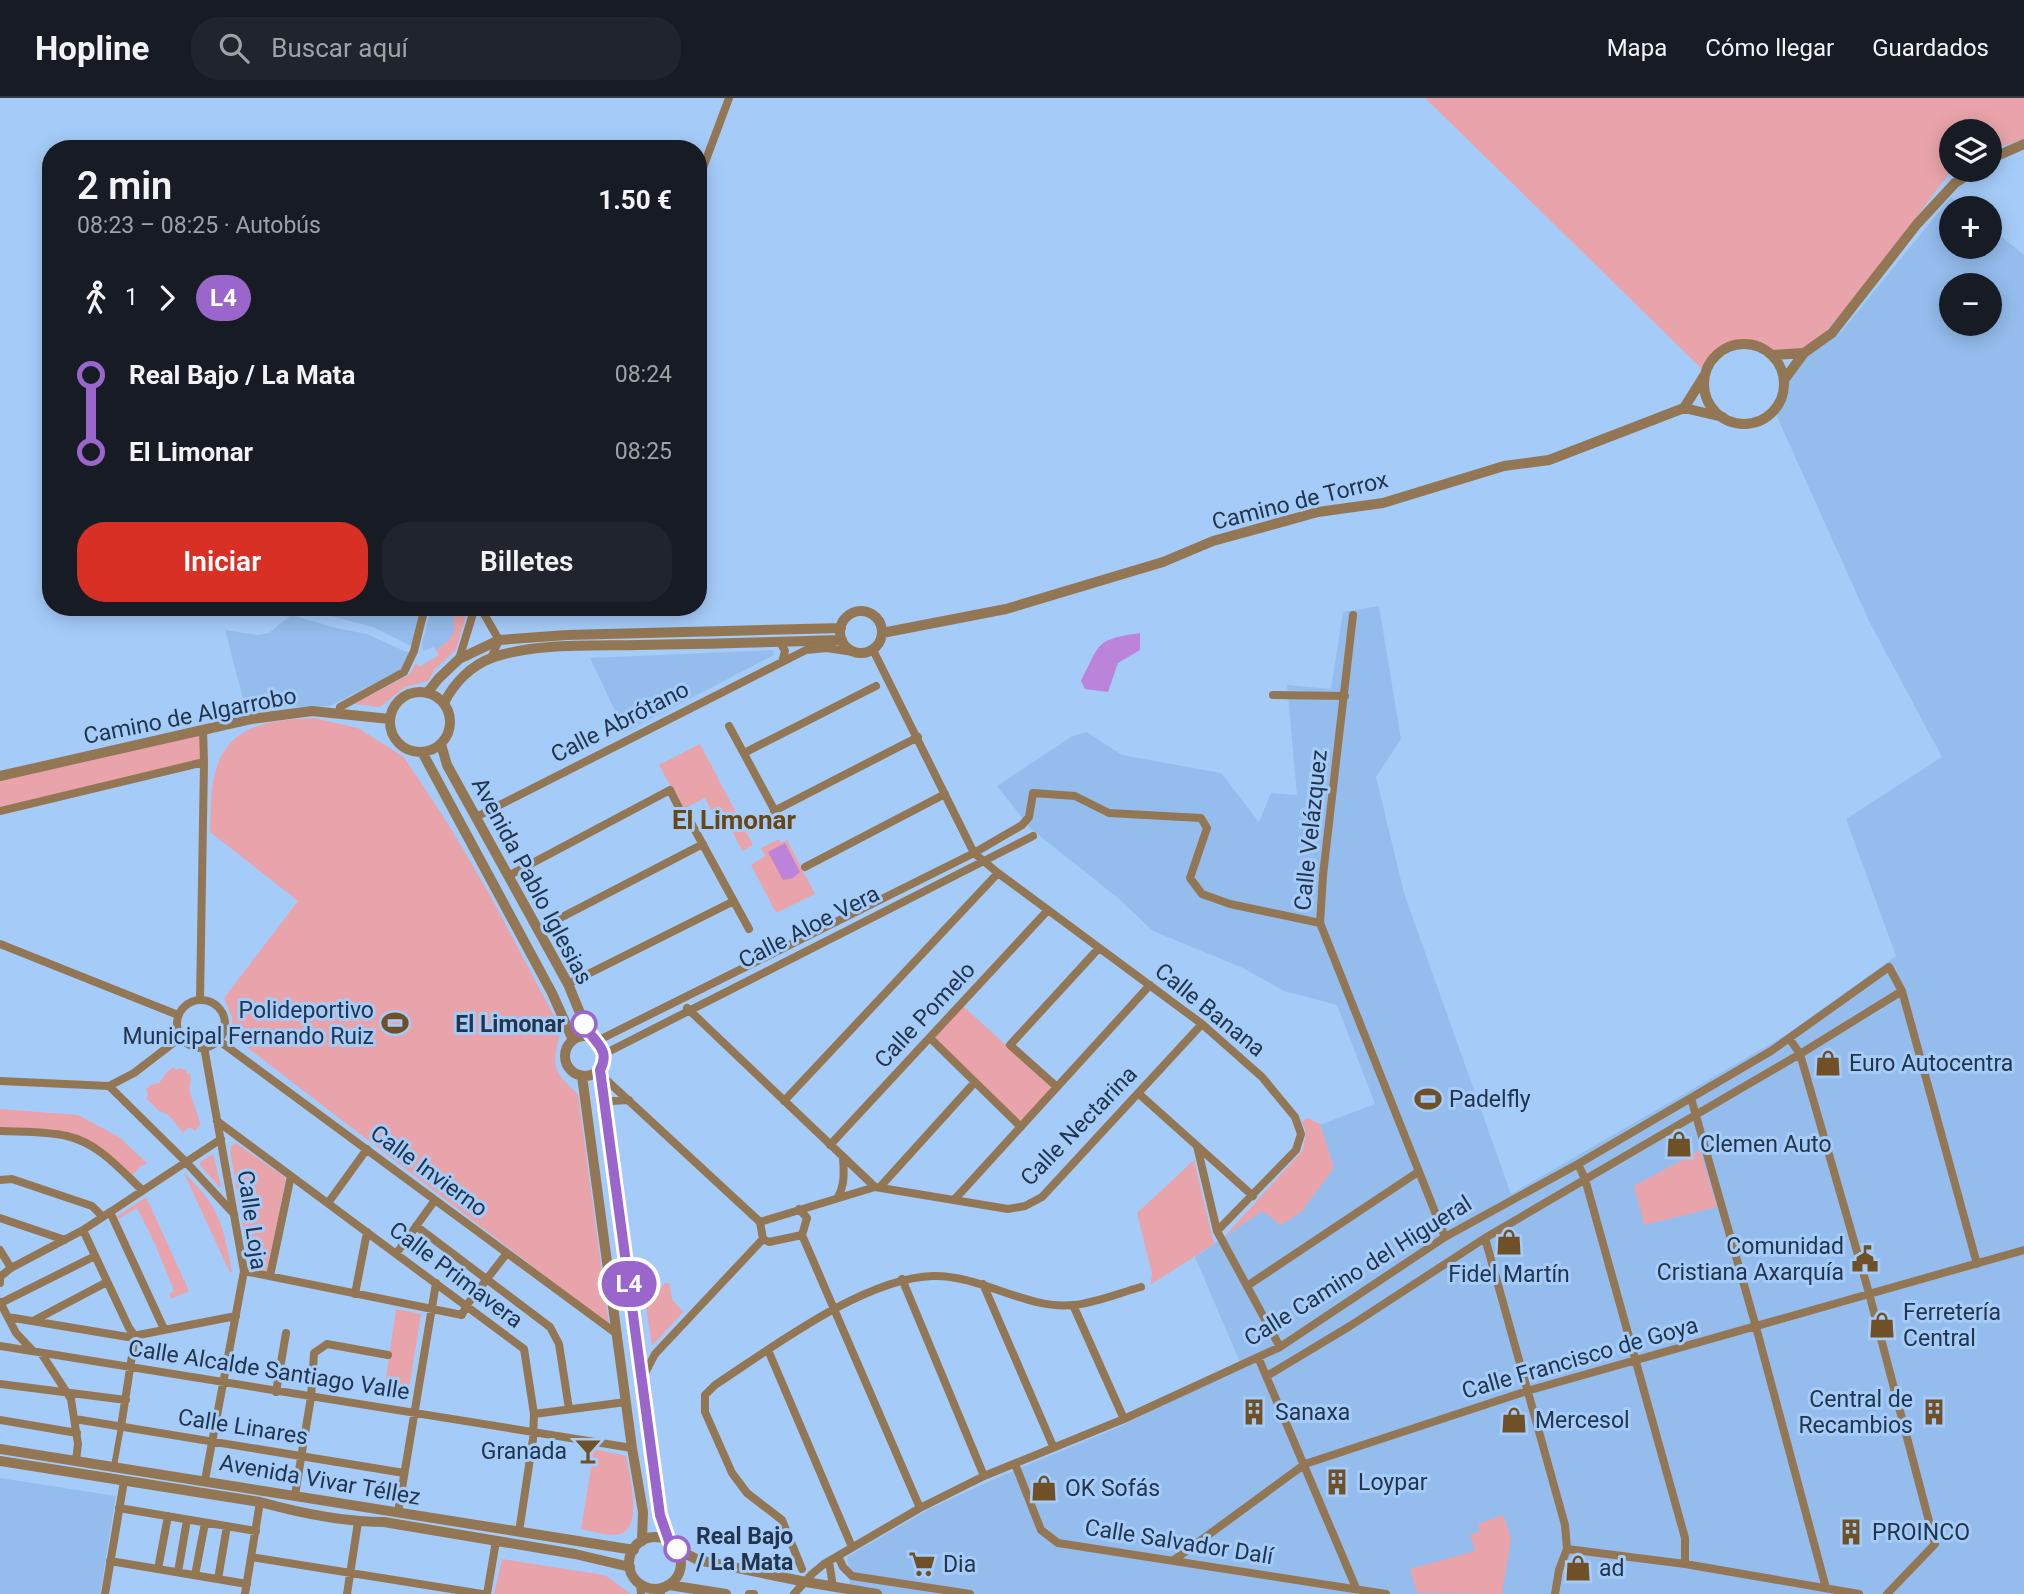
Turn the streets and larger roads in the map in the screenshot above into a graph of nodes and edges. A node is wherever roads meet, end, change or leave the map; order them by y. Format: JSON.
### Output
{"nodes":[{"id":1,"x":729,"y":98,"type":"edge"},
{"id":2,"x":2024,"y":144,"type":"edge"},
{"id":3,"x":2002,"y":154,"type":"edge"},
{"id":4,"x":707,"y":157,"type":"edge"},
{"id":5,"x":1957,"y":182,"type":"edge"},
{"id":6,"x":1804,"y":353,"type":"junction"},
{"id":7,"x":1772,"y":355,"type":"junction"},
{"id":8,"x":1706,"y":373,"type":"junction"},
{"id":9,"x":1784,"y":380,"type":"junction"},
{"id":10,"x":1684,"y":408,"type":"junction"},
{"id":11,"x":1723,"y":418,"type":"junction"},
{"id":12,"x":1353,"y":615,"type":"dead end"},
{"id":13,"x":423,"y":616,"type":"edge"},
{"id":14,"x":474,"y":616,"type":"edge"},
{"id":15,"x":483,"y":616,"type":"edge"},
{"id":16,"x":841,"y":628,"type":"junction"},
{"id":17,"x":882,"y":632,"type":"junction"},
{"id":18,"x":499,"y":640,"type":"junction"},
{"id":19,"x":842,"y":640,"type":"junction"},
{"id":20,"x":780,"y":642,"type":"junction"},
{"id":21,"x":873,"y":650,"type":"junction"},
{"id":22,"x":853,"y":652,"type":"junction"},
{"id":23,"x":491,"y":658,"type":"junction"},
{"id":24,"x":459,"y":659,"type":"junction"},
{"id":25,"x":782,"y":662,"type":"junction"},
{"id":26,"x":876,"y":686,"type":"dead end"},
{"id":27,"x":427,"y":692,"type":"junction"},
{"id":28,"x":1273,"y":695,"type":"dead end"},
{"id":29,"x":1345,"y":696,"type":"junction"},
{"id":30,"x":444,"y":703,"type":"junction"},
{"id":31,"x":339,"y":714,"type":"junction"},
{"id":32,"x":390,"y":719,"type":"junction"},
{"id":33,"x":729,"y":726,"type":"dead end"},
{"id":34,"x":203,"y":729,"type":"junction"},
{"id":35,"x":918,"y":737,"type":"junction"},
{"id":36,"x":441,"y":744,"type":"junction"},
{"id":37,"x":422,"y":752,"type":"junction"},
{"id":38,"x":744,"y":753,"type":"junction"},
{"id":39,"x":204,"y":762,"type":"junction"},
{"id":40,"x":0,"y":776,"type":"edge"},
{"id":41,"x":945,"y":794,"type":"junction"},
{"id":42,"x":0,"y":811,"type":"edge"},
{"id":43,"x":774,"y":811,"type":"junction"},
{"id":44,"x":475,"y":817,"type":"junction"},
{"id":45,"x":783,"y":827,"type":"dead end"},
{"id":46,"x":1032,"y":836,"type":"dead end"},
{"id":47,"x":703,"y":844,"type":"junction"},
{"id":48,"x":974,"y":852,"type":"junction"},
{"id":49,"x":984,"y":860,"type":"junction"},
{"id":50,"x":805,"y":866,"type":"dead end"},
{"id":51,"x":998,"y":873,"type":"junction"},
{"id":52,"x":508,"y":876,"type":"junction"},
{"id":53,"x":734,"y":901,"type":"junction"},
{"id":54,"x":1048,"y":910,"type":"junction"},
{"id":55,"x":1320,"y":923,"type":"junction"},
{"id":56,"x":748,"y":929,"type":"dead end"},
{"id":57,"x":537,"y":930,"type":"junction"},
{"id":58,"x":0,"y":944,"type":"edge"},
{"id":59,"x":1099,"y":948,"type":"junction"},
{"id":60,"x":568,"y":984,"type":"junction"},
{"id":61,"x":1150,"y":985,"type":"junction"},
{"id":62,"x":1902,"y":990,"type":"junction"},
{"id":63,"x":200,"y":1000,"type":"junction"},
{"id":64,"x":678,"y":1001,"type":"junction"},
{"id":65,"x":689,"y":1010,"type":"junction"},
{"id":66,"x":178,"y":1015,"type":"junction"},
{"id":67,"x":1202,"y":1024,"type":"junction"},
{"id":68,"x":181,"y":1037,"type":"junction"},
{"id":69,"x":930,"y":1038,"type":"junction"},
{"id":70,"x":1789,"y":1038,"type":"junction"},
{"id":71,"x":594,"y":1039,"type":"junction"},
{"id":72,"x":218,"y":1040,"type":"junction"},
{"id":73,"x":573,"y":1040,"type":"junction"},
{"id":74,"x":204,"y":1048,"type":"junction"},
{"id":75,"x":604,"y":1054,"type":"junction"},
{"id":76,"x":1800,"y":1054,"type":"junction"},
{"id":77,"x":600,"y":1073,"type":"junction"},
{"id":78,"x":582,"y":1076,"type":"junction"},
{"id":79,"x":0,"y":1081,"type":"edge"},
{"id":80,"x":975,"y":1082,"type":"junction"},
{"id":81,"x":109,"y":1086,"type":"junction"},
{"id":82,"x":1057,"y":1087,"type":"junction"},
{"id":83,"x":1138,"y":1093,"type":"junction"},
{"id":84,"x":1691,"y":1098,"type":"junction"},
{"id":85,"x":629,"y":1100,"type":"junction"},
{"id":86,"x":784,"y":1101,"type":"junction"},
{"id":87,"x":606,"y":1110,"type":"junction"},
{"id":88,"x":1695,"y":1113,"type":"junction"},
{"id":89,"x":217,"y":1121,"type":"junction"},
{"id":90,"x":1021,"y":1127,"type":"junction"},
{"id":91,"x":0,"y":1131,"type":"edge"},
{"id":92,"x":220,"y":1139,"type":"junction"},
{"id":93,"x":830,"y":1145,"type":"junction"},
{"id":94,"x":1197,"y":1146,"type":"junction"},
{"id":95,"x":367,"y":1149,"type":"junction"},
{"id":96,"x":843,"y":1157,"type":"junction"},
{"id":97,"x":185,"y":1161,"type":"junction"},
{"id":98,"x":1578,"y":1164,"type":"junction"},
{"id":99,"x":1418,"y":1172,"type":"junction"},
{"id":100,"x":291,"y":1175,"type":"junction"},
{"id":101,"x":1585,"y":1179,"type":"junction"},
{"id":102,"x":0,"y":1180,"type":"edge"},
{"id":103,"x":878,"y":1187,"type":"junction"},
{"id":104,"x":142,"y":1190,"type":"junction"},
{"id":105,"x":1253,"y":1196,"type":"junction"},
{"id":106,"x":838,"y":1197,"type":"junction"},
{"id":107,"x":435,"y":1200,"type":"junction"},
{"id":108,"x":954,"y":1200,"type":"junction"},
{"id":109,"x":328,"y":1203,"type":"junction"},
{"id":110,"x":799,"y":1209,"type":"junction"},
{"id":111,"x":234,"y":1213,"type":"junction"},
{"id":112,"x":107,"y":1214,"type":"junction"},
{"id":113,"x":0,"y":1218,"type":"edge"},
{"id":114,"x":760,"y":1222,"type":"junction"},
{"id":115,"x":416,"y":1226,"type":"junction"},
{"id":116,"x":83,"y":1230,"type":"junction"},
{"id":117,"x":1217,"y":1231,"type":"junction"},
{"id":118,"x":367,"y":1232,"type":"junction"},
{"id":119,"x":802,"y":1235,"type":"junction"},
{"id":120,"x":1444,"y":1237,"type":"junction"},
{"id":121,"x":1485,"y":1238,"type":"junction"},
{"id":122,"x":763,"y":1239,"type":"junction"},
{"id":123,"x":65,"y":1240,"type":"junction"},
{"id":124,"x":2024,"y":1250,"type":"edge"},
{"id":125,"x":1,"y":1252,"type":"edge"},
{"id":126,"x":507,"y":1253,"type":"junction"},
{"id":127,"x":396,"y":1254,"type":"junction"},
{"id":128,"x":95,"y":1256,"type":"junction"},
{"id":129,"x":1978,"y":1265,"type":"junction"},
{"id":130,"x":11,"y":1268,"type":"junction"},
{"id":131,"x":244,"y":1270,"type":"junction"},
{"id":132,"x":270,"y":1276,"type":"junction"},
{"id":133,"x":0,"y":1277,"type":"edge"},
{"id":134,"x":487,"y":1278,"type":"junction"},
{"id":135,"x":902,"y":1279,"type":"junction"},
{"id":136,"x":107,"y":1282,"type":"junction"},
{"id":137,"x":0,"y":1283,"type":"edge"},
{"id":138,"x":436,"y":1283,"type":"junction"},
{"id":139,"x":984,"y":1284,"type":"junction"},
{"id":140,"x":1247,"y":1286,"type":"junction"},
{"id":141,"x":1141,"y":1287,"type":"dead end"},
{"id":142,"x":1869,"y":1293,"type":"junction"},
{"id":143,"x":355,"y":1294,"type":"junction"},
{"id":144,"x":0,"y":1303,"type":"edge"},
{"id":145,"x":466,"y":1306,"type":"junction"},
{"id":146,"x":1073,"y":1306,"type":"junction"},
{"id":147,"x":430,"y":1309,"type":"junction"},
{"id":148,"x":832,"y":1309,"type":"junction"},
{"id":149,"x":236,"y":1316,"type":"junction"},
{"id":150,"x":8,"y":1317,"type":"junction"},
{"id":151,"x":33,"y":1321,"type":"junction"},
{"id":152,"x":1756,"y":1327,"type":"junction"},
{"id":153,"x":163,"y":1329,"type":"junction"},
{"id":154,"x":286,"y":1333,"type":"dead end"},
{"id":155,"x":617,"y":1334,"type":"junction"},
{"id":156,"x":135,"y":1336,"type":"junction"},
{"id":157,"x":0,"y":1346,"type":"edge"},
{"id":158,"x":1280,"y":1347,"type":"junction"},
{"id":159,"x":638,"y":1350,"type":"junction"},
{"id":160,"x":768,"y":1350,"type":"junction"},
{"id":161,"x":37,"y":1352,"type":"junction"},
{"id":162,"x":655,"y":1354,"type":"junction"},
{"id":163,"x":388,"y":1355,"type":"dead end"},
{"id":164,"x":66,"y":1357,"type":"junction"},
{"id":165,"x":1258,"y":1357,"type":"junction"},
{"id":166,"x":1635,"y":1361,"type":"junction"},
{"id":167,"x":131,"y":1369,"type":"junction"},
{"id":168,"x":1267,"y":1376,"type":"junction"},
{"id":169,"x":57,"y":1377,"type":"junction"},
{"id":170,"x":642,"y":1380,"type":"junction"},
{"id":171,"x":223,"y":1383,"type":"junction"},
{"id":172,"x":0,"y":1384,"type":"edge"},
{"id":173,"x":1527,"y":1391,"type":"junction"},
{"id":174,"x":66,"y":1392,"type":"junction"},
{"id":175,"x":276,"y":1392,"type":"junction"},
{"id":176,"x":311,"y":1397,"type":"junction"},
{"id":177,"x":125,"y":1401,"type":"junction"},
{"id":178,"x":626,"y":1402,"type":"junction"},
{"id":179,"x":569,"y":1409,"type":"junction"},
{"id":180,"x":413,"y":1411,"type":"junction"},
{"id":181,"x":534,"y":1415,"type":"junction"},
{"id":182,"x":75,"y":1419,"type":"junction"},
{"id":183,"x":1124,"y":1419,"type":"junction"},
{"id":184,"x":0,"y":1420,"type":"edge"},
{"id":185,"x":121,"y":1427,"type":"junction"},
{"id":186,"x":532,"y":1432,"type":"junction"},
{"id":187,"x":77,"y":1433,"type":"junction"},
{"id":188,"x":212,"y":1442,"type":"junction"},
{"id":189,"x":1054,"y":1446,"type":"junction"},
{"id":190,"x":0,"y":1448,"type":"edge"},
{"id":191,"x":632,"y":1448,"type":"junction"},
{"id":192,"x":301,"y":1456,"type":"junction"},
{"id":193,"x":76,"y":1460,"type":"junction"},
{"id":194,"x":0,"y":1461,"type":"edge"},
{"id":195,"x":1015,"y":1464,"type":"junction"},
{"id":196,"x":1305,"y":1464,"type":"junction"},
{"id":197,"x":114,"y":1466,"type":"junction"},
{"id":198,"x":404,"y":1473,"type":"junction"},
{"id":199,"x":984,"y":1476,"type":"junction"},
{"id":200,"x":205,"y":1480,"type":"junction"},
{"id":201,"x":124,"y":1481,"type":"junction"},
{"id":202,"x":295,"y":1495,"type":"junction"},
{"id":203,"x":260,"y":1502,"type":"junction"},
{"id":204,"x":118,"y":1508,"type":"junction"},
{"id":205,"x":920,"y":1508,"type":"junction"},
{"id":206,"x":398,"y":1512,"type":"junction"},
{"id":207,"x":168,"y":1516,"type":"junction"},
{"id":208,"x":187,"y":1520,"type":"junction"},
{"id":209,"x":358,"y":1522,"type":"junction"},
{"id":210,"x":205,"y":1523,"type":"junction"},
{"id":211,"x":228,"y":1527,"type":"junction"},
{"id":212,"x":256,"y":1531,"type":"junction"},
{"id":213,"x":519,"y":1532,"type":"junction"},
{"id":214,"x":496,"y":1541,"type":"junction"},
{"id":215,"x":642,"y":1541,"type":"junction"},
{"id":216,"x":673,"y":1545,"type":"junction"},
{"id":217,"x":852,"y":1547,"type":"junction"},
{"id":218,"x":1567,"y":1549,"type":"junction"},
{"id":219,"x":634,"y":1550,"type":"junction"},
{"id":220,"x":838,"y":1556,"type":"junction"},
{"id":221,"x":251,"y":1557,"type":"junction"},
{"id":222,"x":1174,"y":1560,"type":"junction"},
{"id":223,"x":110,"y":1561,"type":"junction"},
{"id":224,"x":827,"y":1562,"type":"junction"},
{"id":225,"x":1685,"y":1564,"type":"junction"},
{"id":226,"x":630,"y":1567,"type":"junction"},
{"id":227,"x":158,"y":1569,"type":"junction"},
{"id":228,"x":802,"y":1569,"type":"junction"},
{"id":229,"x":178,"y":1572,"type":"junction"},
{"id":230,"x":350,"y":1573,"type":"junction"},
{"id":231,"x":194,"y":1575,"type":"junction"},
{"id":232,"x":218,"y":1579,"type":"junction"},
{"id":233,"x":790,"y":1579,"type":"junction"},
{"id":234,"x":806,"y":1583,"type":"junction"},
{"id":235,"x":247,"y":1584,"type":"junction"},
{"id":236,"x":833,"y":1587,"type":"junction"},
{"id":237,"x":1356,"y":1588,"type":"junction"},
{"id":238,"x":1826,"y":1588,"type":"junction"},
{"id":239,"x":640,"y":1589,"type":"edge"},
{"id":240,"x":664,"y":1589,"type":"edge"},
{"id":241,"x":105,"y":1594,"type":"edge"},
{"id":242,"x":245,"y":1594,"type":"edge"},
{"id":243,"x":347,"y":1594,"type":"edge"},
{"id":244,"x":485,"y":1594,"type":"edge"},
{"id":245,"x":726,"y":1594,"type":"edge"},
{"id":246,"x":794,"y":1594,"type":"edge"},
{"id":247,"x":877,"y":1594,"type":"edge"},
{"id":248,"x":970,"y":1594,"type":"edge"},
{"id":249,"x":1386,"y":1594,"type":"edge"},
{"id":250,"x":1555,"y":1594,"type":"edge"},
{"id":251,"x":1859,"y":1594,"type":"edge"},
{"id":252,"x":1887,"y":1594,"type":"edge"}],
"edges":[{"from":1,"to":4,"type":"street"},
{"from":2,"to":3,"type":"street"},
{"from":5,"to":6,"type":"street"},
{"from":6,"to":7,"type":"street"},
{"from":6,"to":9,"type":"street"},
{"from":7,"to":8,"type":"street"},
{"from":7,"to":9,"type":"street"},
{"from":8,"to":10,"type":"street"},
{"from":8,"to":11,"type":"street"},
{"from":9,"to":11,"type":"street"},
{"from":10,"to":11,"type":"street"},
{"from":10,"to":17,"type":"street","name":"Camino de Torrox"},
{"from":12,"to":29,"type":"street","name":"Calle Velázquez"},
{"from":13,"to":31,"type":"street"},
{"from":14,"to":24,"type":"street"},
{"from":15,"to":18,"type":"street"},
{"from":16,"to":17,"type":"street"},
{"from":16,"to":18,"type":"street"},
{"from":16,"to":19,"type":"street"},
{"from":17,"to":21,"type":"street"},
{"from":18,"to":23,"type":"street"},
{"from":18,"to":24,"type":"street"},
{"from":19,"to":20,"type":"street"},
{"from":19,"to":22,"type":"street"},
{"from":20,"to":23,"type":"street"},
{"from":20,"to":25,"type":"street"},
{"from":21,"to":22,"type":"street"},
{"from":21,"to":35,"type":"street"},
{"from":22,"to":25,"type":"street","name":"Calle Abrótano"},
{"from":23,"to":30,"type":"street"},
{"from":24,"to":27,"type":"street"},
{"from":25,"to":44,"type":"street","name":"Calle Abrótano"},
{"from":26,"to":38,"type":"street"},
{"from":27,"to":30,"type":"street"},
{"from":27,"to":32,"type":"street"},
{"from":28,"to":29,"type":"street"},
{"from":29,"to":55,"type":"street","name":"Calle Velázquez"},
{"from":30,"to":36,"type":"street"},
{"from":31,"to":32,"type":"street","name":"Camino de Algarrobo"},
{"from":31,"to":34,"type":"street","name":"Camino de Algarrobo"},
{"from":32,"to":37,"type":"street"},
{"from":33,"to":38,"type":"street"},
{"from":34,"to":39,"type":"street"},
{"from":34,"to":40,"type":"street","name":"Camino de Algarrobo"},
{"from":35,"to":41,"type":"street"},
{"from":35,"to":43,"type":"street"},
{"from":36,"to":37,"type":"street"},
{"from":36,"to":44,"type":"street","name":"Avenida Pablo Iglesias"},
{"from":37,"to":73,"type":"street","name":"Avenida Pablo Iglesias"},
{"from":38,"to":43,"type":"street"},
{"from":39,"to":42,"type":"street"},
{"from":39,"to":63,"type":"street"},
{"from":41,"to":48,"type":"street"},
{"from":41,"to":50,"type":"street"},
{"from":43,"to":45,"type":"street"},
{"from":44,"to":52,"type":"street","name":"Avenida Pablo Iglesias"},
{"from":46,"to":49,"type":"street","name":"Calle Aloe Vera"},
{"from":47,"to":52,"type":"street"},
{"from":47,"to":53,"type":"street"},
{"from":47,"to":57,"type":"street"},
{"from":48,"to":49,"type":"street","name":"Calle Banana"},
{"from":48,"to":55,"type":"street","name":"Calle Aloe Vera"},
{"from":48,"to":64,"type":"street","name":"Calle Aloe Vera"},
{"from":49,"to":51,"type":"street","name":"Calle Banana"},
{"from":49,"to":65,"type":"street","name":"Calle Aloe Vera"},
{"from":51,"to":54,"type":"street","name":"Calle Banana"},
{"from":51,"to":86,"type":"street"},
{"from":52,"to":57,"type":"street","name":"Avenida Pablo Iglesias"},
{"from":53,"to":56,"type":"street"},
{"from":53,"to":60,"type":"street"},
{"from":54,"to":59,"type":"street","name":"Calle Banana"},
{"from":54,"to":69,"type":"street","name":"Calle Pomelo"},
{"from":55,"to":99,"type":"street","name":"Calle Velázquez"},
{"from":57,"to":60,"type":"street","name":"Avenida Pablo Iglesias"},
{"from":58,"to":66,"type":"street"},
{"from":59,"to":61,"type":"street","name":"Calle Banana"},
{"from":59,"to":82,"type":"street"},
{"from":60,"to":71,"type":"street","name":"Avenida Pablo Iglesias"},
{"from":61,"to":67,"type":"street","name":"Calle Banana"},
{"from":61,"to":82,"type":"street"},
{"from":62,"to":70,"type":"street","name":"Calle Camino del Higueral"},
{"from":62,"to":76,"type":"street","name":"Calle Camino del Higueral"},
{"from":62,"to":129,"type":"street"},
{"from":63,"to":66,"type":"street"},
{"from":63,"to":72,"type":"street"},
{"from":64,"to":65,"type":"street"},
{"from":64,"to":71,"type":"street","name":"Calle Aloe Vera"},
{"from":65,"to":75,"type":"street","name":"Calle Aloe Vera"},
{"from":65,"to":86,"type":"street"},
{"from":66,"to":68,"type":"street"},
{"from":67,"to":83,"type":"street","name":"Calle Nectarina"},
{"from":67,"to":105,"type":"street","name":"Calle Banana"},
{"from":68,"to":74,"type":"street"},
{"from":68,"to":81,"type":"street"},
{"from":69,"to":80,"type":"street"},
{"from":69,"to":93,"type":"street","name":"Calle Pomelo"},
{"from":70,"to":76,"type":"street"},
{"from":70,"to":84,"type":"street","name":"Calle Camino del Higueral"},
{"from":71,"to":73,"type":"street"},
{"from":71,"to":75,"type":"street"},
{"from":72,"to":74,"type":"street"},
{"from":72,"to":95,"type":"street","name":"Calle Invierno"},
{"from":73,"to":78,"type":"street"},
{"from":74,"to":89,"type":"street","name":"Calle Loja"},
{"from":75,"to":77,"type":"street"},
{"from":76,"to":88,"type":"street","name":"Calle Camino del Higueral"},
{"from":76,"to":142,"type":"street"},
{"from":77,"to":78,"type":"street"},
{"from":77,"to":85,"type":"street"},
{"from":77,"to":87,"type":"street"},
{"from":78,"to":155,"type":"street"},
{"from":79,"to":81,"type":"street"},
{"from":80,"to":90,"type":"street"},
{"from":80,"to":103,"type":"street"},
{"from":81,"to":97,"type":"street"},
{"from":82,"to":90,"type":"street"},
{"from":83,"to":94,"type":"street"},
{"from":83,"to":108,"type":"street","name":"Calle Nectarina"},
{"from":84,"to":88,"type":"street"},
{"from":84,"to":98,"type":"street","name":"Calle Camino del Higueral"},
{"from":85,"to":87,"type":"street"},
{"from":85,"to":114,"type":"street"},
{"from":86,"to":93,"type":"street"},
{"from":87,"to":159,"type":"street"},
{"from":88,"to":101,"type":"street","name":"Calle Camino del Higueral"},
{"from":88,"to":152,"type":"street"},
{"from":89,"to":92,"type":"street","name":"Calle Loja"},
{"from":89,"to":100,"type":"street","name":"Calle Primavera"},
{"from":90,"to":108,"type":"street"},
{"from":91,"to":104,"type":"street"},
{"from":92,"to":97,"type":"street"},
{"from":92,"to":111,"type":"street","name":"Calle Loja"},
{"from":93,"to":96,"type":"street"},
{"from":94,"to":105,"type":"street"},
{"from":94,"to":117,"type":"street"},
{"from":95,"to":107,"type":"street","name":"Calle Invierno"},
{"from":95,"to":109,"type":"street"},
{"from":96,"to":103,"type":"street"},
{"from":96,"to":106,"type":"street"},
{"from":97,"to":104,"type":"street"},
{"from":97,"to":111,"type":"street"},
{"from":98,"to":101,"type":"street"},
{"from":98,"to":120,"type":"street","name":"Calle Camino del Higueral"},
{"from":99,"to":120,"type":"street","name":"Calle Velázquez"},
{"from":99,"to":140,"type":"street"},
{"from":100,"to":109,"type":"street","name":"Calle Primavera"},
{"from":100,"to":132,"type":"street"},
{"from":101,"to":121,"type":"street","name":"Calle Camino del Higueral"},
{"from":101,"to":166,"type":"street"},
{"from":102,"to":112,"type":"street"},
{"from":103,"to":106,"type":"street","name":"Calle Nectarina"},
{"from":103,"to":108,"type":"street","name":"Calle Nectarina"},
{"from":104,"to":112,"type":"street"},
{"from":105,"to":117,"type":"street","name":"Calle Banana"},
{"from":106,"to":110,"type":"street","name":"Calle Nectarina"},
{"from":107,"to":115,"type":"street"},
{"from":107,"to":126,"type":"street","name":"Calle Invierno"},
{"from":109,"to":118,"type":"street","name":"Calle Primavera"},
{"from":110,"to":114,"type":"street","name":"Calle Nectarina"},
{"from":110,"to":119,"type":"street"},
{"from":111,"to":131,"type":"street","name":"Calle Loja"},
{"from":112,"to":116,"type":"street"},
{"from":112,"to":153,"type":"street"},
{"from":113,"to":123,"type":"street"},
{"from":114,"to":122,"type":"street"},
{"from":115,"to":127,"type":"street"},
{"from":115,"to":134,"type":"street"},
{"from":116,"to":123,"type":"street"},
{"from":116,"to":128,"type":"street"},
{"from":117,"to":140,"type":"street"},
{"from":118,"to":127,"type":"street","name":"Calle Primavera"},
{"from":118,"to":143,"type":"street"},
{"from":119,"to":122,"type":"street"},
{"from":119,"to":148,"type":"street"},
{"from":120,"to":158,"type":"street","name":"Calle Camino del Higueral"},
{"from":121,"to":168,"type":"street","name":"Calle Camino del Higueral"},
{"from":121,"to":173,"type":"street"},
{"from":122,"to":162,"type":"street"},
{"from":123,"to":130,"type":"street"},
{"from":124,"to":129,"type":"street","name":"Calle Francisco de Goya"},
{"from":125,"to":130,"type":"street"},
{"from":126,"to":134,"type":"street"},
{"from":126,"to":155,"type":"street","name":"Calle Invierno"},
{"from":127,"to":138,"type":"street","name":"Calle Primavera"},
{"from":128,"to":136,"type":"street"},
{"from":128,"to":144,"type":"street"},
{"from":129,"to":142,"type":"street","name":"Calle Francisco de Goya"},
{"from":130,"to":133,"type":"street"},
{"from":131,"to":132,"type":"street"},
{"from":131,"to":149,"type":"street","name":"Calle Loja"},
{"from":132,"to":143,"type":"street"},
{"from":133,"to":137,"type":"street"},
{"from":134,"to":145,"type":"street"},
{"from":134,"to":179,"type":"street"},
{"from":135,"to":139,"type":"street"},
{"from":135,"to":148,"type":"street"},
{"from":135,"to":199,"type":"street"},
{"from":136,"to":151,"type":"street"},
{"from":136,"to":156,"type":"street"},
{"from":138,"to":145,"type":"street","name":"Calle Primavera"},
{"from":138,"to":147,"type":"street"},
{"from":139,"to":146,"type":"street"},
{"from":139,"to":189,"type":"street"},
{"from":140,"to":158,"type":"street"},
{"from":141,"to":146,"type":"street"},
{"from":142,"to":152,"type":"street","name":"Calle Francisco de Goya"},
{"from":142,"to":252,"type":"street"},
{"from":143,"to":147,"type":"street"},
{"from":144,"to":150,"type":"street"},
{"from":145,"to":147,"type":"street"},
{"from":145,"to":181,"type":"street","name":"Calle Primavera"},
{"from":146,"to":183,"type":"street"},
{"from":147,"to":180,"type":"street"},
{"from":148,"to":160,"type":"street"},
{"from":148,"to":205,"type":"street"},
{"from":149,"to":153,"type":"street"},
{"from":149,"to":171,"type":"street","name":"Calle Loja"},
{"from":150,"to":151,"type":"street"},
{"from":150,"to":161,"type":"street"},
{"from":151,"to":156,"type":"street"},
{"from":152,"to":166,"type":"street","name":"Calle Francisco de Goya"},
{"from":152,"to":238,"type":"street"},
{"from":153,"to":156,"type":"street"},
{"from":154,"to":175,"type":"street"},
{"from":155,"to":178,"type":"street"},
{"from":156,"to":167,"type":"street"},
{"from":157,"to":161,"type":"street","name":"Calle Alcalde Santiago Valle"},
{"from":158,"to":165,"type":"street","name":"Calle Camino del Higueral"},
{"from":159,"to":162,"type":"street"},
{"from":159,"to":170,"type":"street"},
{"from":160,"to":217,"type":"street"},
{"from":160,"to":228,"type":"street"},
{"from":161,"to":164,"type":"street","name":"Calle Alcalde Santiago Valle"},
{"from":161,"to":169,"type":"street"},
{"from":162,"to":170,"type":"street"},
{"from":163,"to":176,"type":"street"},
{"from":164,"to":167,"type":"street","name":"Calle Alcalde Santiago Valle"},
{"from":164,"to":169,"type":"street"},
{"from":165,"to":168,"type":"street"},
{"from":165,"to":183,"type":"street","name":"Calle Camino del Higueral"},
{"from":166,"to":173,"type":"street","name":"Calle Francisco de Goya"},
{"from":166,"to":225,"type":"street"},
{"from":167,"to":171,"type":"street","name":"Calle Alcalde Santiago Valle"},
{"from":167,"to":177,"type":"street"},
{"from":168,"to":196,"type":"street"},
{"from":169,"to":174,"type":"street"},
{"from":170,"to":216,"type":"street"},
{"from":171,"to":175,"type":"street","name":"Calle Alcalde Santiago Valle"},
{"from":171,"to":188,"type":"street","name":"Calle Loja"},
{"from":172,"to":174,"type":"street"},
{"from":173,"to":196,"type":"street","name":"Calle Francisco de Goya"},
{"from":173,"to":218,"type":"street"},
{"from":174,"to":177,"type":"street"},
{"from":174,"to":182,"type":"street"},
{"from":175,"to":176,"type":"street","name":"Calle Alcalde Santiago Valle"},
{"from":176,"to":180,"type":"street","name":"Calle Alcalde Santiago Valle"},
{"from":176,"to":192,"type":"street"},
{"from":177,"to":185,"type":"street"},
{"from":178,"to":179,"type":"street"},
{"from":178,"to":191,"type":"street"},
{"from":179,"to":181,"type":"street"},
{"from":180,"to":186,"type":"street","name":"Calle Alcalde Santiago Valle"},
{"from":180,"to":198,"type":"street"},
{"from":181,"to":186,"type":"street","name":"Calle Primavera"},
{"from":182,"to":185,"type":"street","name":"Calle Linares"},
{"from":182,"to":187,"type":"street"},
{"from":183,"to":189,"type":"street","name":"Calle Camino del Higueral"},
{"from":184,"to":187,"type":"street"},
{"from":185,"to":188,"type":"street","name":"Calle Linares"},
{"from":185,"to":197,"type":"street"},
{"from":186,"to":191,"type":"street","name":"Calle Alcalde Santiago Valle"},
{"from":186,"to":213,"type":"street","name":"Calle Primavera"},
{"from":187,"to":193,"type":"street"},
{"from":188,"to":192,"type":"street","name":"Calle Linares"},
{"from":188,"to":200,"type":"street","name":"Calle Loja"},
{"from":189,"to":195,"type":"street","name":"Calle Camino del Higueral"},
{"from":190,"to":193,"type":"street","name":"Avenida Vivar Téllez"},
{"from":191,"to":215,"type":"street"},
{"from":192,"to":198,"type":"street","name":"Calle Linares"},
{"from":192,"to":202,"type":"street"},
{"from":193,"to":197,"type":"street","name":"Avenida Vivar Téllez"},
{"from":194,"to":201,"type":"street","name":"Avenida Vivar Téllez"},
{"from":195,"to":199,"type":"street","name":"Calle Camino del Higueral"},
{"from":195,"to":222,"type":"street","name":"Calle Salvador Dalí"},
{"from":196,"to":222,"type":"street","name":"Calle Francisco de Goya"},
{"from":196,"to":237,"type":"street"},
{"from":197,"to":200,"type":"street","name":"Avenida Vivar Téllez"},
{"from":198,"to":206,"type":"street"},
{"from":199,"to":205,"type":"street","name":"Calle Camino del Higueral"},
{"from":200,"to":202,"type":"street","name":"Avenida Vivar Téllez"},
{"from":201,"to":203,"type":"street","name":"Avenida Vivar Téllez"},
{"from":201,"to":204,"type":"street"},
{"from":202,"to":206,"type":"street","name":"Avenida Vivar Téllez"},
{"from":203,"to":209,"type":"street","name":"Avenida Vivar Téllez"},
{"from":203,"to":212,"type":"street"},
{"from":204,"to":207,"type":"street"},
{"from":204,"to":223,"type":"street"},
{"from":205,"to":217,"type":"street","name":"Calle Camino del Higueral"},
{"from":206,"to":213,"type":"street","name":"Avenida Vivar Téllez"},
{"from":207,"to":208,"type":"street"},
{"from":207,"to":227,"type":"street"},
{"from":208,"to":210,"type":"street"},
{"from":208,"to":229,"type":"street"},
{"from":209,"to":214,"type":"street","name":"Avenida Vivar Téllez"},
{"from":209,"to":230,"type":"street"},
{"from":210,"to":211,"type":"street"},
{"from":210,"to":231,"type":"street"},
{"from":211,"to":212,"type":"street"},
{"from":211,"to":232,"type":"street"},
{"from":212,"to":221,"type":"street"},
{"from":213,"to":219,"type":"street","name":"Avenida Vivar Téllez"},
{"from":214,"to":226,"type":"street","name":"Avenida Vivar Téllez"},
{"from":214,"to":244,"type":"street"},
{"from":215,"to":216,"type":"street"},
{"from":215,"to":219,"type":"street"},
{"from":216,"to":233,"type":"street"},
{"from":216,"to":240,"type":"street"},
{"from":217,"to":220,"type":"street","name":"Calle Camino del Higueral"},
{"from":218,"to":225,"type":"street"},
{"from":218,"to":250,"type":"street"},
{"from":219,"to":226,"type":"street"},
{"from":220,"to":224,"type":"street","name":"Calle Camino del Higueral"},
{"from":220,"to":248,"type":"street"},
{"from":221,"to":230,"type":"street"},
{"from":221,"to":235,"type":"street"},
{"from":222,"to":237,"type":"street","name":"Calle Salvador Dalí"},
{"from":223,"to":227,"type":"street"},
{"from":223,"to":241,"type":"street"},
{"from":224,"to":228,"type":"street","name":"Calle Camino del Higueral"},
{"from":224,"to":234,"type":"street","name":"Calle Camino del Higueral"},
{"from":224,"to":236,"type":"street"},
{"from":225,"to":238,"type":"street"},
{"from":226,"to":239,"type":"street"},
{"from":227,"to":229,"type":"street"},
{"from":228,"to":233,"type":"street","name":"Calle Camino del Higueral"},
{"from":229,"to":231,"type":"street"},
{"from":230,"to":243,"type":"street"},
{"from":230,"to":244,"type":"street"},
{"from":231,"to":232,"type":"street"},
{"from":232,"to":235,"type":"street"},
{"from":233,"to":234,"type":"street"},
{"from":234,"to":236,"type":"street"},
{"from":234,"to":246,"type":"street","name":"Calle Camino del Higueral"},
{"from":235,"to":242,"type":"street"},
{"from":236,"to":247,"type":"street"},
{"from":237,"to":249,"type":"street","name":"Calle Salvador Dalí"},
{"from":238,"to":251,"type":"street"},
{"from":239,"to":240,"type":"street"},
{"from":240,"to":245,"type":"street"}]}
